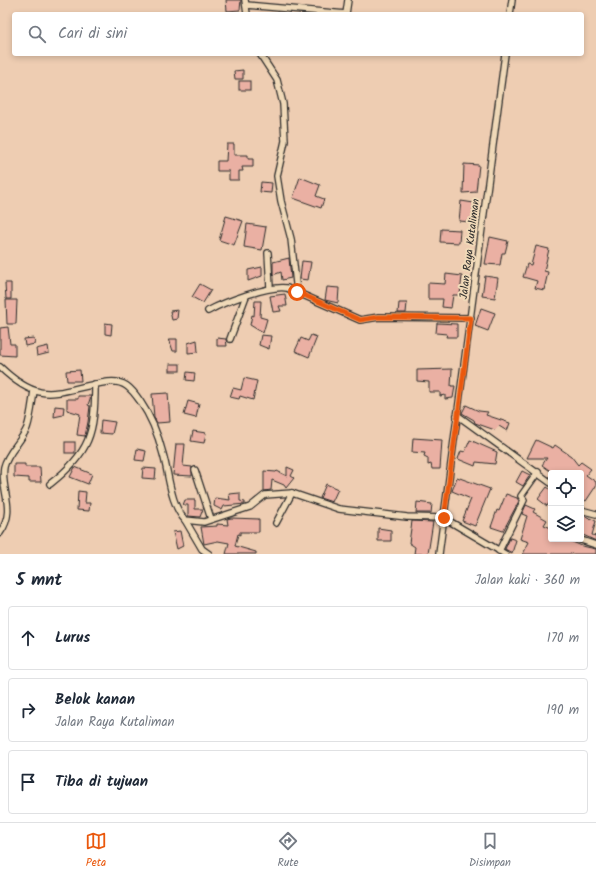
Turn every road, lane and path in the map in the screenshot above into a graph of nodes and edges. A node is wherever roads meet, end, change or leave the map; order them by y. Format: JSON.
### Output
{"nodes":[{"id":1,"x":348,"y":0,"type":"edge"},
{"id":2,"x":512,"y":0,"type":"edge"},
{"id":3,"x":245,"y":2,"type":"edge"},
{"id":4,"x":247,"y":12,"type":"edge"},
{"id":5,"x":329,"y":12,"type":"edge"},
{"id":6,"x":346,"y":12,"type":"edge"},
{"id":7,"x":510,"y":12,"type":"edge"},
{"id":8,"x":261,"y":56,"type":"edge"},
{"id":9,"x":505,"y":56,"type":"edge"},
{"id":10,"x":268,"y":253,"type":"dead end"},
{"id":11,"x":270,"y":288,"type":"junction"},
{"id":12,"x":297,"y":292,"type":"junction"},
{"id":13,"x":246,"y":296,"type":"junction"},
{"id":14,"x":208,"y":311,"type":"dead end"},
{"id":15,"x":471,"y":318,"type":"junction"},
{"id":16,"x":230,"y":340,"type":"dead end"},
{"id":17,"x":0,"y":367,"type":"edge"},
{"id":18,"x":95,"y":384,"type":"junction"},
{"id":19,"x":34,"y":391,"type":"junction"},
{"id":20,"x":457,"y":415,"type":"junction"},
{"id":21,"x":196,"y":470,"type":"dead end"},
{"id":22,"x":538,"y":472,"type":"junction"},
{"id":23,"x":548,"y":480,"type":"edge"},
{"id":24,"x":50,"y":484,"type":"dead end"},
{"id":25,"x":292,"y":493,"type":"junction"},
{"id":26,"x":584,"y":510,"type":"edge"},
{"id":27,"x":595,"y":511,"type":"edge"},
{"id":28,"x":444,"y":518,"type":"junction"},
{"id":29,"x":211,"y":519,"type":"junction"},
{"id":30,"x":185,"y":520,"type":"junction"},
{"id":31,"x":276,"y":523,"type":"dead end"},
{"id":32,"x":0,"y":533,"type":"edge"},
{"id":33,"x":584,"y":541,"type":"edge"},
{"id":34,"x":596,"y":545,"type":"edge"},
{"id":35,"x":499,"y":551,"type":"junction"},
{"id":36,"x":210,"y":554,"type":"edge"},
{"id":37,"x":439,"y":554,"type":"edge"},
{"id":38,"x":505,"y":554,"type":"edge"}],
"edges":[{"from":1,"to":6,"type":"street"},
{"from":2,"to":7,"type":"street"},
{"from":3,"to":4,"type":"street"},
{"from":3,"to":5,"type":"street"},
{"from":8,"to":12,"type":"street"},
{"from":9,"to":15,"type":"street","name":"Jalan Raya Kutaliman"},
{"from":10,"to":11,"type":"street"},
{"from":11,"to":12,"type":"street"},
{"from":11,"to":13,"type":"street"},
{"from":12,"to":15,"type":"street"},
{"from":13,"to":14,"type":"street"},
{"from":13,"to":16,"type":"street"},
{"from":15,"to":20,"type":"street","name":"Jalan Raya Kutaliman"},
{"from":17,"to":19,"type":"street"},
{"from":18,"to":19,"type":"street"},
{"from":18,"to":24,"type":"street"},
{"from":18,"to":30,"type":"street"},
{"from":19,"to":32,"type":"street"},
{"from":20,"to":22,"type":"street"},
{"from":20,"to":28,"type":"street","name":"Jalan Raya Kutaliman"},
{"from":21,"to":29,"type":"street"},
{"from":22,"to":23,"type":"street"},
{"from":22,"to":35,"type":"street"},
{"from":25,"to":28,"type":"street"},
{"from":25,"to":29,"type":"street"},
{"from":25,"to":31,"type":"street"},
{"from":26,"to":27,"type":"street"},
{"from":28,"to":35,"type":"street"},
{"from":28,"to":37,"type":"street","name":"Jalan Raya Kutaliman"},
{"from":29,"to":30,"type":"street"},
{"from":30,"to":36,"type":"street"},
{"from":33,"to":34,"type":"street"},
{"from":35,"to":38,"type":"street"}]}
